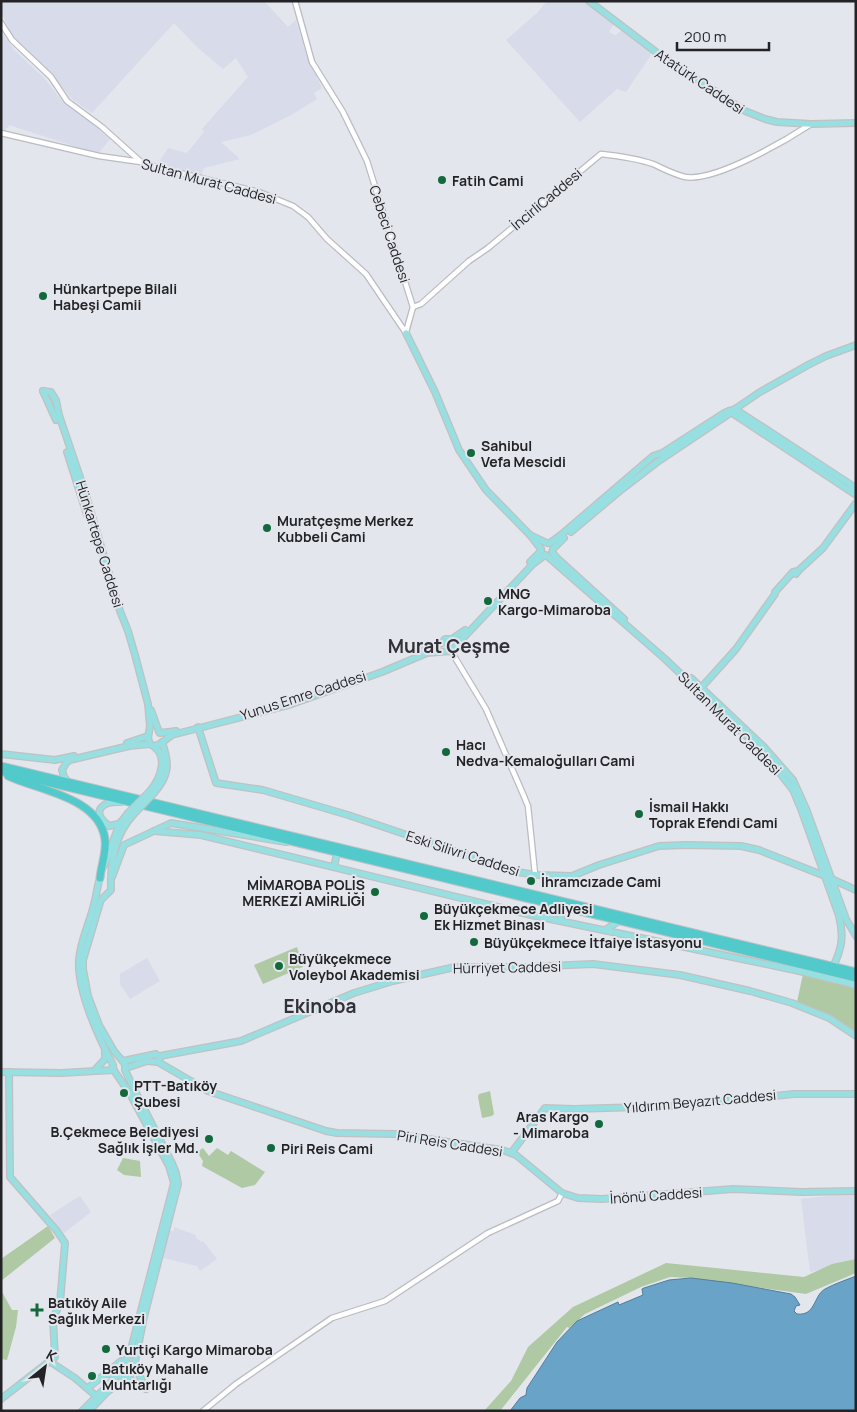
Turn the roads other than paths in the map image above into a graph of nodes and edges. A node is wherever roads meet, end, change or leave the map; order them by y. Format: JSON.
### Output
{"nodes":[{"id":1,"x":295,"y":1,"type":"edge"},
{"id":2,"x":589,"y":1,"type":"edge"},
{"id":3,"x":1,"y":23,"type":"edge"},
{"id":4,"x":856,"y":123,"type":"edge"},
{"id":5,"x":811,"y":124,"type":"junction"},
{"id":6,"x":1,"y":133,"type":"edge"},
{"id":7,"x":140,"y":162,"type":"junction"},
{"id":8,"x":413,"y":308,"type":"junction"},
{"id":9,"x":406,"y":333,"type":"junction"},
{"id":10,"x":856,"y":345,"type":"edge"},
{"id":11,"x":43,"y":391,"type":"dead end"},
{"id":12,"x":732,"y":411,"type":"junction"},
{"id":13,"x":654,"y":456,"type":"junction"},
{"id":14,"x":807,"y":459,"type":"junction"},
{"id":15,"x":657,"y":462,"type":"junction"},
{"id":16,"x":856,"y":488,"type":"edge"},
{"id":17,"x":856,"y":496,"type":"edge"},
{"id":18,"x":856,"y":503,"type":"edge"},
{"id":19,"x":547,"y":550,"type":"junction"},
{"id":20,"x":452,"y":639,"type":"junction"},
{"id":21,"x":442,"y":643,"type":"junction"},
{"id":22,"x":450,"y":650,"type":"junction"},
{"id":23,"x":700,"y":689,"type":"junction"},
{"id":24,"x":148,"y":704,"type":"junction"},
{"id":25,"x":737,"y":724,"type":"junction"},
{"id":26,"x":198,"y":728,"type":"junction"},
{"id":27,"x":160,"y":732,"type":"junction"},
{"id":28,"x":148,"y":735,"type":"junction"},
{"id":29,"x":162,"y":742,"type":"junction"},
{"id":30,"x":152,"y":745,"type":"junction"},
{"id":31,"x":1,"y":754,"type":"edge"},
{"id":32,"x":1,"y":766,"type":"edge"},
{"id":33,"x":1,"y":772,"type":"edge"},
{"id":34,"x":70,"y":783,"type":"junction"},
{"id":35,"x":152,"y":792,"type":"junction"},
{"id":36,"x":133,"y":802,"type":"junction"},
{"id":37,"x":131,"y":814,"type":"junction"},
{"id":38,"x":121,"y":822,"type":"junction"},
{"id":39,"x":154,"y":831,"type":"junction"},
{"id":40,"x":298,"y":843,"type":"junction"},
{"id":41,"x":338,"y":853,"type":"junction"},
{"id":42,"x":334,"y":867,"type":"junction"},
{"id":43,"x":535,"y":874,"type":"junction"},
{"id":44,"x":825,"y":876,"type":"junction"},
{"id":45,"x":832,"y":879,"type":"junction"},
{"id":46,"x":110,"y":883,"type":"junction"},
{"id":47,"x":98,"y":884,"type":"junction"},
{"id":48,"x":856,"y":890,"type":"edge"},
{"id":49,"x":106,"y":894,"type":"junction"},
{"id":50,"x":558,"y":906,"type":"junction"},
{"id":51,"x":562,"y":921,"type":"junction"},
{"id":52,"x":619,"y":921,"type":"junction"},
{"id":53,"x":844,"y":922,"type":"junction"},
{"id":54,"x":605,"y":930,"type":"junction"},
{"id":55,"x":856,"y":936,"type":"edge"},
{"id":56,"x":833,"y":967,"type":"junction"},
{"id":57,"x":856,"y":972,"type":"edge"},
{"id":58,"x":856,"y":978,"type":"edge"},
{"id":59,"x":856,"y":985,"type":"edge"},
{"id":60,"x":856,"y":1036,"type":"edge"},
{"id":61,"x":105,"y":1047,"type":"junction"},
{"id":62,"x":112,"y":1048,"type":"junction"},
{"id":63,"x":133,"y":1058,"type":"junction"},
{"id":64,"x":156,"y":1059,"type":"junction"},
{"id":65,"x":122,"y":1060,"type":"junction"},
{"id":66,"x":138,"y":1064,"type":"junction"},
{"id":67,"x":114,"y":1068,"type":"junction"},
{"id":68,"x":125,"y":1069,"type":"junction"},
{"id":69,"x":95,"y":1070,"type":"junction"},
{"id":70,"x":102,"y":1070,"type":"junction"},
{"id":71,"x":1,"y":1072,"type":"edge"},
{"id":72,"x":9,"y":1072,"type":"junction"},
{"id":73,"x":129,"y":1078,"type":"junction"},
{"id":74,"x":122,"y":1082,"type":"junction"},
{"id":75,"x":856,"y":1094,"type":"edge"},
{"id":76,"x":512,"y":1152,"type":"junction"},
{"id":77,"x":856,"y":1191,"type":"edge"},
{"id":78,"x":562,"y":1193,"type":"junction"},
{"id":79,"x":48,"y":1361,"type":"junction"},
{"id":80,"x":125,"y":1362,"type":"junction"},
{"id":81,"x":134,"y":1366,"type":"junction"},
{"id":82,"x":107,"y":1374,"type":"junction"},
{"id":83,"x":118,"y":1374,"type":"junction"},
{"id":84,"x":128,"y":1377,"type":"junction"},
{"id":85,"x":88,"y":1388,"type":"junction"},
{"id":86,"x":96,"y":1396,"type":"junction"},
{"id":87,"x":1,"y":1399,"type":"edge"},
{"id":88,"x":82,"y":1411,"type":"edge"},
{"id":89,"x":89,"y":1411,"type":"edge"},
{"id":90,"x":203,"y":1411,"type":"edge"}],
"edges":[{"from":1,"to":8,"type":"street","name":"Cebeci Caddesi"},
{"from":2,"to":5,"type":"main road","name":"Atatürk Caddesi"},
{"from":3,"to":7,"type":"street"},
{"from":4,"to":5,"type":"main road","name":"Atatürk Caddesi"},
{"from":5,"to":8,"type":"street","name":"İncirliCaddesi"},
{"from":6,"to":7,"type":"street","name":"Sultan Murat Caddesi"},
{"from":7,"to":9,"type":"street","name":"Sultan Murat Caddesi"},
{"from":8,"to":9,"type":"street"},
{"from":9,"to":19,"type":"main road","name":"Sultan Murat Caddesi"},
{"from":10,"to":12,"type":"main road"},
{"from":11,"to":24,"type":"main road","name":"Hünkartepe Caddesi"},
{"from":12,"to":13,"type":"main road"},
{"from":12,"to":14,"type":"main road"},
{"from":12,"to":15,"type":"main road"},
{"from":13,"to":15,"type":"main road"},
{"from":13,"to":19,"type":"main road"},
{"from":14,"to":16,"type":"main road"},
{"from":14,"to":17,"type":"main road"},
{"from":15,"to":19,"type":"main road"},
{"from":18,"to":23,"type":"main road"},
{"from":19,"to":20,"type":"main road"},
{"from":19,"to":22,"type":"main road"},
{"from":19,"to":23,"type":"main road","name":"Sultan Murat Caddesi"},
{"from":20,"to":21,"type":"main road"},
{"from":20,"to":22,"type":"main road"},
{"from":21,"to":22,"type":"main road"},
{"from":21,"to":26,"type":"main road","name":"Yunus Emre Caddesi"},
{"from":22,"to":26,"type":"main road"},
{"from":22,"to":43,"type":"street"},
{"from":23,"to":25,"type":"main road","name":"Sultan Murat Caddesi"},
{"from":24,"to":27,"type":"main road"},
{"from":24,"to":28,"type":"main road"},
{"from":25,"to":44,"type":"main road","name":"Sultan Murat Caddesi"},
{"from":25,"to":45,"type":"main road","name":"Sultan Murat Caddesi"},
{"from":26,"to":27,"type":"main road","name":"Yunus Emre Caddesi"},
{"from":26,"to":29,"type":"main road"},
{"from":26,"to":43,"type":"main road","name":"Eski Silivri Caddesi"},
{"from":27,"to":28,"type":"main road"},
{"from":27,"to":29,"type":"main road"},
{"from":28,"to":30,"type":"main road"},
{"from":28,"to":31,"type":"main road"},
{"from":29,"to":30,"type":"main road"},
{"from":29,"to":35,"type":"main road"},
{"from":30,"to":34,"type":"main road"},
{"from":30,"to":35,"type":"main road"},
{"from":32,"to":34,"type":"highway"},
{"from":33,"to":36,"type":"highway"},
{"from":33,"to":47,"type":"highway"},
{"from":34,"to":56,"type":"highway"},
{"from":35,"to":37,"type":"main road","bridge":true},
{"from":36,"to":38,"type":"main road"},
{"from":36,"to":40,"type":"highway"},
{"from":37,"to":38,"type":"main road"},
{"from":37,"to":46,"type":"main road"},
{"from":38,"to":47,"type":"main road"},
{"from":39,"to":40,"type":"main road"},
{"from":39,"to":42,"type":"main road"},
{"from":39,"to":46,"type":"main road"},
{"from":40,"to":41,"type":"highway"},
{"from":41,"to":42,"type":"main road"},
{"from":41,"to":50,"type":"highway"},
{"from":42,"to":51,"type":"main road"},
{"from":43,"to":44,"type":"main road","name":"Eski Silivri Caddesi"},
{"from":44,"to":45,"type":"main road","name":"Eski Silivri Caddesi"},
{"from":44,"to":53,"type":"main road","name":"Sultan Murat Caddesi"},
{"from":45,"to":48,"type":"main road"},
{"from":45,"to":53,"type":"main road","name":"Sultan Murat Caddesi"},
{"from":46,"to":47,"type":"main road"},
{"from":46,"to":49,"type":"main road"},
{"from":47,"to":49,"type":"main road"},
{"from":47,"to":61,"type":"main road"},
{"from":49,"to":62,"type":"main road"},
{"from":50,"to":51,"type":"main road"},
{"from":50,"to":52,"type":"highway"},
{"from":51,"to":54,"type":"main road"},
{"from":52,"to":54,"type":"main road"},
{"from":52,"to":58,"type":"highway"},
{"from":53,"to":55,"type":"main road","name":"Sultan Murat Caddesi"},
{"from":53,"to":56,"type":"main road","name":"Sultan Murat Caddesi"},
{"from":54,"to":59,"type":"main road"},
{"from":56,"to":57,"type":"highway"},
{"from":60,"to":64,"type":"main road","name":"Hürriyet Caddesi"},
{"from":61,"to":67,"type":"main road"},
{"from":61,"to":69,"type":"main road"},
{"from":62,"to":63,"type":"main road"},
{"from":62,"to":65,"type":"main road"},
{"from":63,"to":64,"type":"main road"},
{"from":63,"to":65,"type":"main road"},
{"from":64,"to":66,"type":"main road"},
{"from":64,"to":76,"type":"main road","name":"Piri Reis Caddesi"},
{"from":65,"to":67,"type":"main road"},
{"from":65,"to":68,"type":"main road"},
{"from":66,"to":68,"type":"main road"},
{"from":66,"to":73,"type":"main road"},
{"from":67,"to":68,"type":"main road"},
{"from":67,"to":69,"type":"main road"},
{"from":67,"to":70,"type":"main road"},
{"from":67,"to":74,"type":"main road"},
{"from":68,"to":73,"type":"main road"},
{"from":69,"to":70,"type":"main road"},
{"from":69,"to":72,"type":"main road"},
{"from":70,"to":74,"type":"main road"},
{"from":71,"to":72,"type":"main road"},
{"from":72,"to":79,"type":"main road"},
{"from":73,"to":81,"type":"main road"},
{"from":74,"to":80,"type":"main road"},
{"from":75,"to":76,"type":"main road","name":"Yıldırım Beyazıt Caddesi"},
{"from":76,"to":78,"type":"main road","name":"Piri Reis Caddesi"},
{"from":77,"to":78,"type":"main road","name":"İnönü Caddesi"},
{"from":78,"to":90,"type":"street"},
{"from":79,"to":85,"type":"main road"},
{"from":79,"to":87,"type":"main road"},
{"from":80,"to":81,"type":"main road"},
{"from":80,"to":82,"type":"main road"},
{"from":80,"to":83,"type":"main road"},
{"from":81,"to":84,"type":"main road"},
{"from":81,"to":84,"type":"main road"},
{"from":82,"to":83,"type":"main road"},
{"from":82,"to":85,"type":"main road"},
{"from":83,"to":84,"type":"main road"},
{"from":83,"to":86,"type":"main road"},
{"from":84,"to":89,"type":"main road"},
{"from":85,"to":86,"type":"main road"},
{"from":86,"to":88,"type":"main road"}]}
